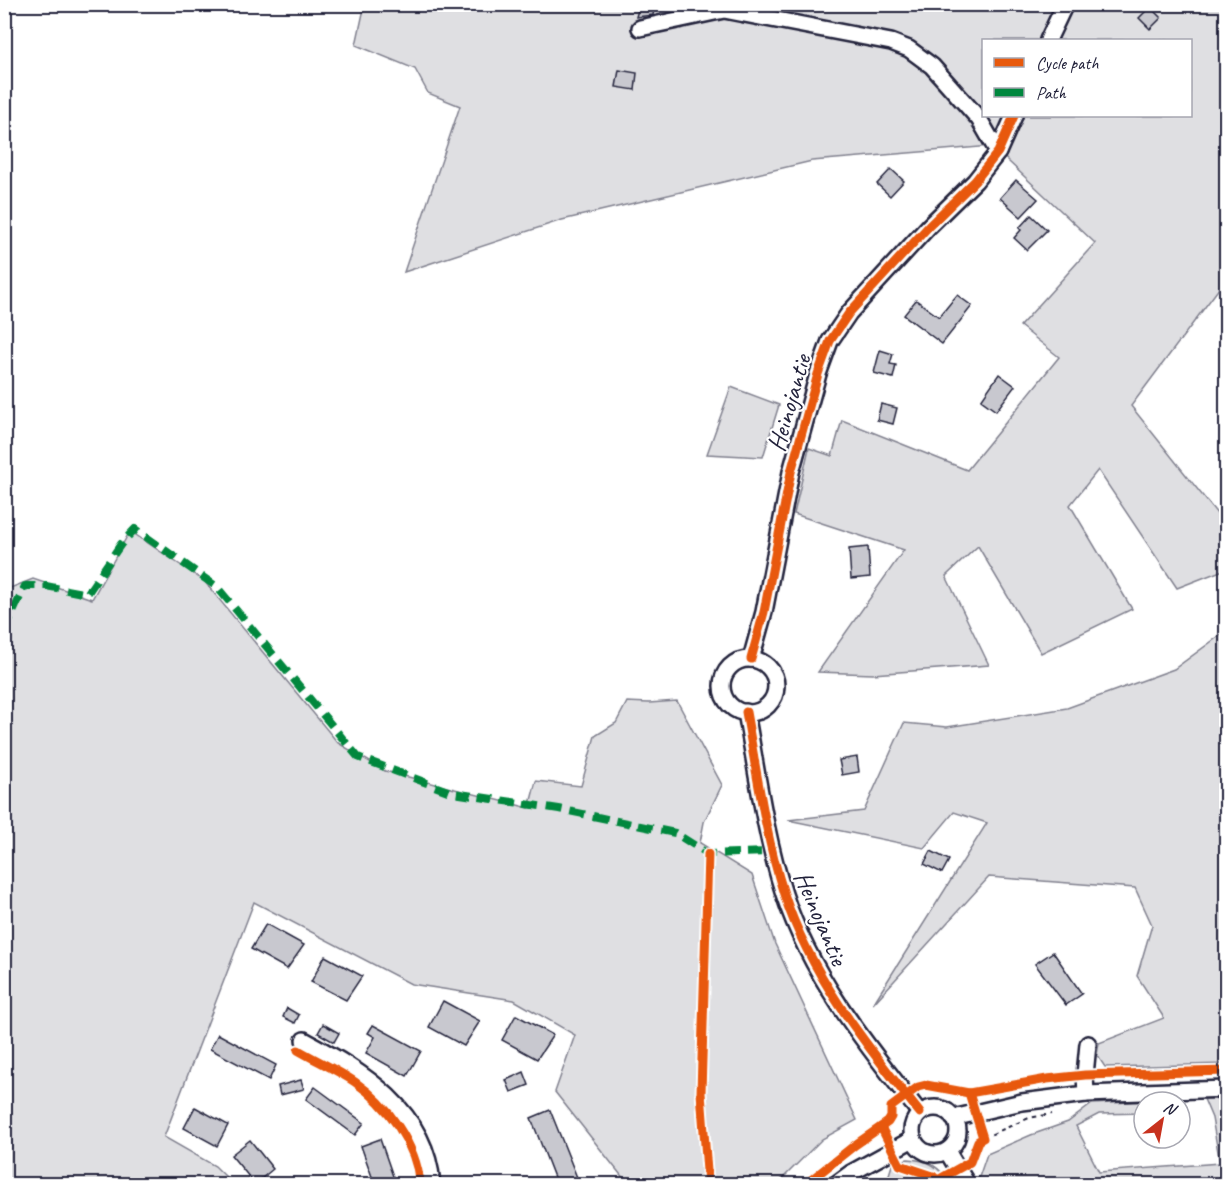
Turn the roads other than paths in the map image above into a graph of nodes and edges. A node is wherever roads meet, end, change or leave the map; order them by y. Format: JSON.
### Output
{"nodes":[{"id":1,"x":1065,"y":4,"type":"edge"},
{"id":2,"x":640,"y":28,"type":"dead end"},
{"id":3,"x":1048,"y":39,"type":"edge"},
{"id":4,"x":1014,"y":117,"type":"edge"},
{"id":5,"x":998,"y":152,"type":"junction"},
{"id":6,"x":751,"y":659,"type":"junction"},
{"id":7,"x":746,"y":712,"type":"junction"},
{"id":8,"x":304,"y":1040,"type":"dead end"},
{"id":9,"x":1088,"y":1044,"type":"dead end"},
{"id":10,"x":1227,"y":1089,"type":"edge"},
{"id":11,"x":1086,"y":1094,"type":"junction"},
{"id":12,"x":920,"y":1113,"type":"junction"},
{"id":13,"x":954,"y":1118,"type":"junction"},
{"id":14,"x":913,"y":1139,"type":"junction"},
{"id":15,"x":947,"y":1151,"type":"junction"},
{"id":16,"x":432,"y":1185,"type":"edge"},
{"id":17,"x":836,"y":1185,"type":"edge"},
{"id":18,"x":967,"y":1185,"type":"edge"}],
"edges":[{"from":1,"to":3,"type":"street"},
{"from":2,"to":5,"type":"street"},
{"from":4,"to":5,"type":"street","name":"Heinojantie"},
{"from":5,"to":6,"type":"street","name":"Heinojantie"},
{"from":6,"to":7,"type":"street"},
{"from":6,"to":7,"type":"street"},
{"from":7,"to":12,"type":"street","name":"Heinojantie"},
{"from":8,"to":16,"type":"street"},
{"from":9,"to":11,"type":"street"},
{"from":10,"to":11,"type":"street"},
{"from":11,"to":13,"type":"street"},
{"from":12,"to":13,"type":"street"},
{"from":12,"to":14,"type":"street"},
{"from":13,"to":15,"type":"street"},
{"from":14,"to":15,"type":"street"},
{"from":14,"to":17,"type":"street"},
{"from":15,"to":18,"type":"street"}]}
